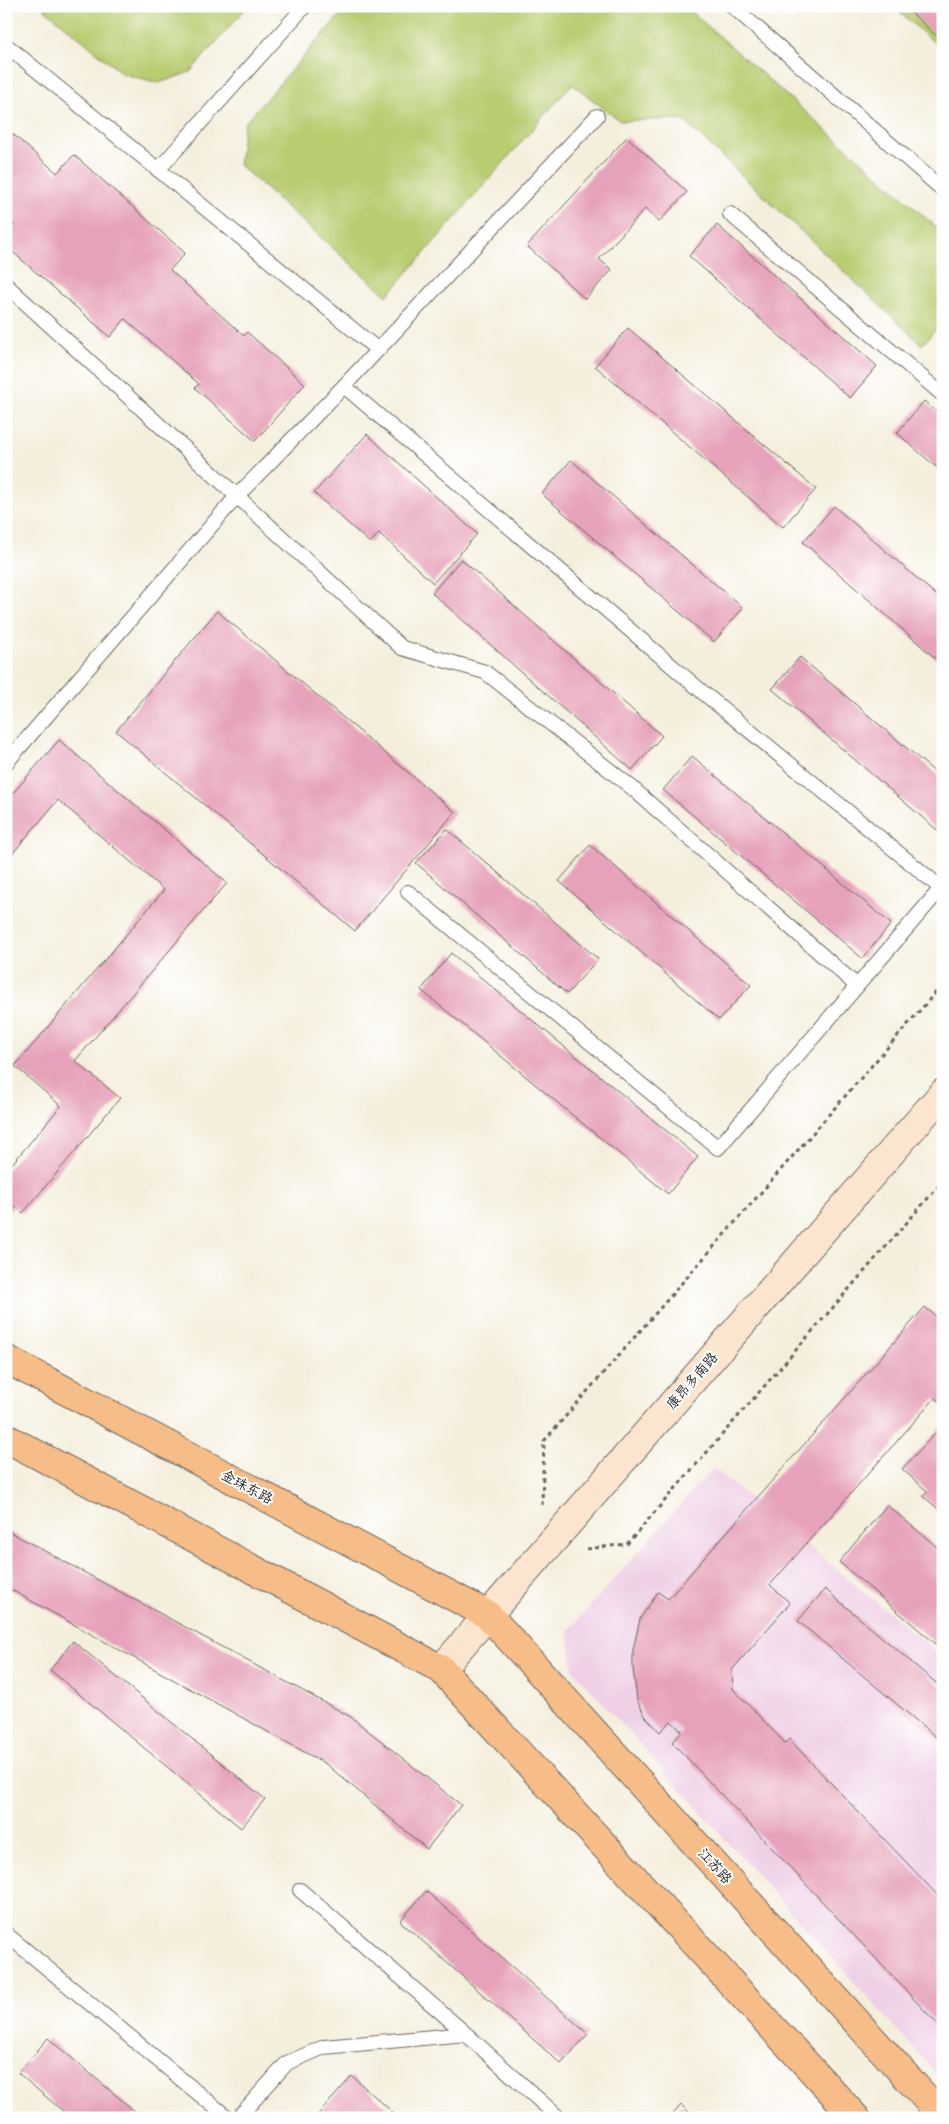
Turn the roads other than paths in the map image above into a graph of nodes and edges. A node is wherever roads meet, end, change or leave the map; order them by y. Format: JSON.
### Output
{"nodes":[{"id":1,"x":305,"y":6,"type":"edge"},
{"id":2,"x":732,"y":6,"type":"edge"},
{"id":3,"x":6,"y":45,"type":"edge"},
{"id":4,"x":597,"y":116,"type":"dead end"},
{"id":5,"x":158,"y":170,"type":"junction"},
{"id":6,"x":943,"y":190,"type":"edge"},
{"id":7,"x":730,"y":214,"type":"dead end"},
{"id":8,"x":6,"y":285,"type":"edge"},
{"id":9,"x":378,"y":350,"type":"junction"},
{"id":10,"x":344,"y":386,"type":"junction"},
{"id":11,"x":943,"y":395,"type":"edge"},
{"id":12,"x":237,"y":496,"type":"junction"},
{"id":13,"x":6,"y":763,"type":"edge"},
{"id":14,"x":942,"y":887,"type":"edge"},
{"id":15,"x":408,"y":892,"type":"dead end"},
{"id":16,"x":856,"y":985,"type":"junction"},
{"id":17,"x":943,"y":1093,"type":"edge"},
{"id":18,"x":6,"y":1359,"type":"edge"},
{"id":19,"x":6,"y":1438,"type":"edge"},
{"id":20,"x":488,"y":1615,"type":"junction"},
{"id":21,"x":441,"y":1669,"type":"junction"},
{"id":22,"x":300,"y":1890,"type":"dead end"},
{"id":23,"x":6,"y":1934,"type":"edge"},
{"id":24,"x":466,"y":2034,"type":"junction"},
{"id":25,"x":228,"y":2118,"type":"edge"},
{"id":26,"x":238,"y":2118,"type":"edge"},
{"id":27,"x":560,"y":2118,"type":"edge"},
{"id":28,"x":856,"y":2118,"type":"edge"},
{"id":29,"x":943,"y":2118,"type":"edge"}],
"edges":[{"from":1,"to":5,"type":"lane"},
{"from":2,"to":6,"type":"lane"},
{"from":3,"to":5,"type":"lane"},
{"from":4,"to":9,"type":"lane"},
{"from":5,"to":9,"type":"lane"},
{"from":7,"to":11,"type":"lane"},
{"from":8,"to":12,"type":"lane"},
{"from":9,"to":10,"type":"lane"},
{"from":10,"to":12,"type":"lane"},
{"from":10,"to":14,"type":"lane"},
{"from":12,"to":13,"type":"lane"},
{"from":12,"to":16,"type":"lane"},
{"from":14,"to":16,"type":"lane"},
{"from":15,"to":16,"type":"lane"},
{"from":17,"to":20,"type":"main road","name":"康昂多南路"},
{"from":18,"to":20,"type":"highway","name":"金珠东路"},
{"from":19,"to":21,"type":"highway"},
{"from":20,"to":21,"type":"main road","name":"康昂多南路"},
{"from":20,"to":29,"type":"highway","name":"江苏路"},
{"from":21,"to":28,"type":"highway"},
{"from":22,"to":24,"type":"lane"},
{"from":23,"to":25,"type":"lane"},
{"from":24,"to":26,"type":"lane"},
{"from":24,"to":27,"type":"lane"}]}
